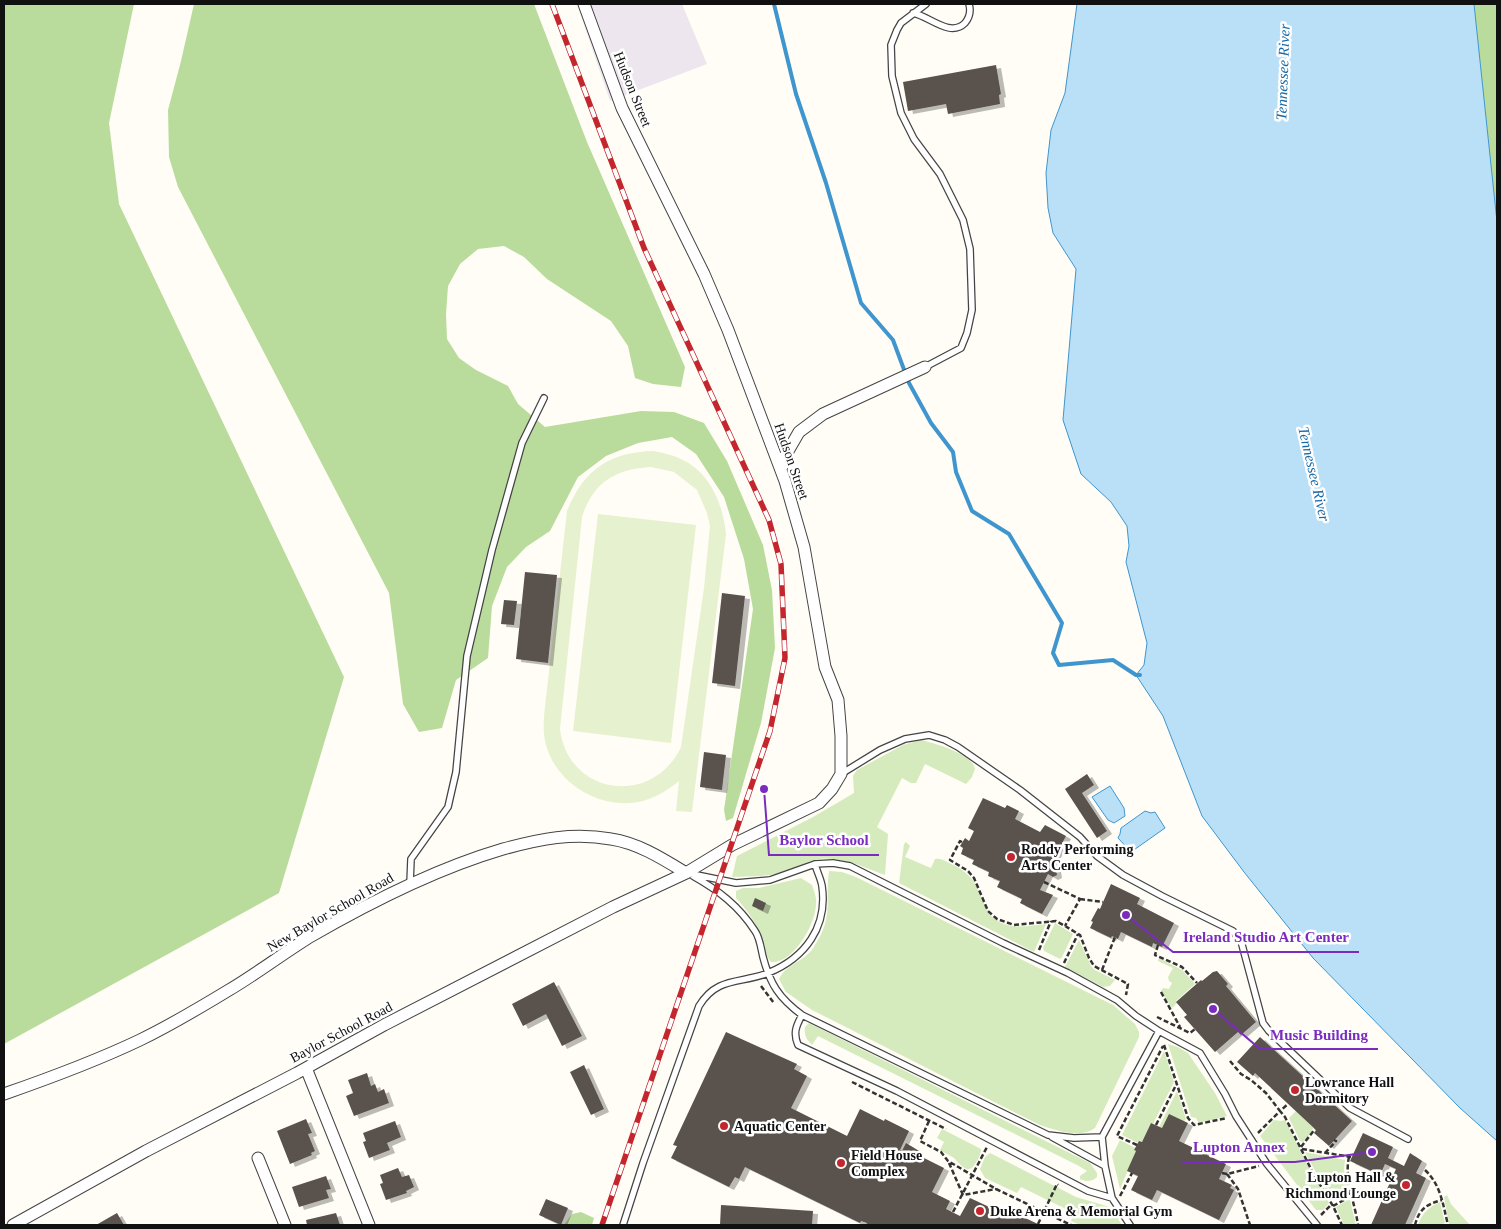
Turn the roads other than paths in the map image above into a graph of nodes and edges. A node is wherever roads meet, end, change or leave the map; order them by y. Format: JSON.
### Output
{"nodes":[{"id":1,"x":584,"y":4,"type":"edge"},
{"id":2,"x":926,"y":4,"type":"edge"},
{"id":3,"x":969,"y":4,"type":"edge"},
{"id":4,"x":913,"y":13,"type":"junction"},
{"id":5,"x":925,"y":367,"type":"joint"},
{"id":6,"x":544,"y":398,"type":"dead end"},
{"id":7,"x":781,"y":470,"type":"junction"},
{"id":8,"x":841,"y":774,"type":"junction"},
{"id":9,"x":815,"y":864,"type":"junction"},
{"id":10,"x":686,"y":873,"type":"junction"},
{"id":11,"x":410,"y":884,"type":"junction"},
{"id":12,"x":767,"y":974,"type":"junction"},
{"id":13,"x":802,"y":1015,"type":"junction"},
{"id":14,"x":1159,"y":1031,"type":"junction"},
{"id":15,"x":306,"y":1068,"type":"junction"},
{"id":16,"x":4,"y":1094,"type":"edge"},
{"id":17,"x":1048,"y":1135,"type":"junction"},
{"id":18,"x":1102,"y":1137,"type":"junction"},
{"id":19,"x":1408,"y":1139,"type":"dead end"},
{"id":20,"x":258,"y":1158,"type":"dead end"},
{"id":21,"x":1105,"y":1166,"type":"junction"},
{"id":22,"x":1112,"y":1198,"type":"junction"},
{"id":23,"x":1316,"y":1224,"type":"edge"},
{"id":24,"x":13,"y":1225,"type":"edge"},
{"id":25,"x":284,"y":1225,"type":"edge"},
{"id":26,"x":369,"y":1225,"type":"edge"},
{"id":27,"x":624,"y":1225,"type":"edge"},
{"id":28,"x":1130,"y":1225,"type":"edge"}],
"edges":[{"from":1,"to":7,"type":"street","name":"Hudson Street"},
{"from":2,"to":4,"type":"lane"},
{"from":3,"to":4,"type":"lane"},
{"from":4,"to":5,"type":"lane"},
{"from":5,"to":7,"type":"street"},
{"from":6,"to":11,"type":"lane"},
{"from":7,"to":8,"type":"street","name":"Hudson Street"},
{"from":8,"to":10,"type":"street"},
{"from":8,"to":19,"type":"lane"},
{"from":9,"to":10,"type":"lane"},
{"from":9,"to":12,"type":"lane"},
{"from":9,"to":14,"type":"lane"},
{"from":10,"to":11,"type":"street","name":"New Baylor School Road"},
{"from":10,"to":12,"type":"lane"},
{"from":10,"to":15,"type":"street","name":"Baylor School Road"},
{"from":11,"to":16,"type":"street","name":"New Baylor School Road"},
{"from":12,"to":13,"type":"lane"},
{"from":12,"to":27,"type":"lane"},
{"from":13,"to":17,"type":"lane"},
{"from":13,"to":22,"type":"lane"},
{"from":14,"to":18,"type":"lane"},
{"from":14,"to":23,"type":"lane"},
{"from":15,"to":24,"type":"street","name":"Baylor School Road"},
{"from":15,"to":26,"type":"street"},
{"from":17,"to":18,"type":"lane"},
{"from":17,"to":21,"type":"lane"},
{"from":18,"to":21,"type":"lane"},
{"from":20,"to":25,"type":"street"},
{"from":21,"to":22,"type":"lane"},
{"from":22,"to":28,"type":"lane"}]}
